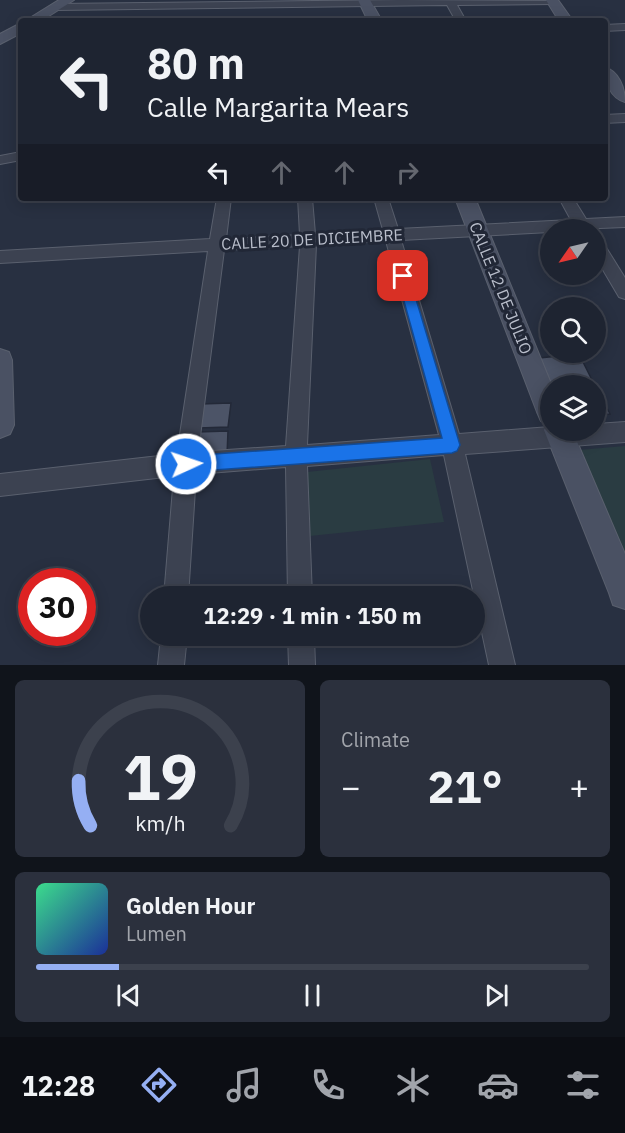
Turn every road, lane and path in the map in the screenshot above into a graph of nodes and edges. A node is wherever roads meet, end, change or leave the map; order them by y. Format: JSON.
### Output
{"nodes":[{"id":1,"x":552,"y":0,"type":"edge"},
{"id":2,"x":365,"y":1,"type":"edge"},
{"id":3,"x":450,"y":1,"type":"edge"},
{"id":4,"x":62,"y":3,"type":"edge"},
{"id":5,"x":245,"y":6,"type":"edge"},
{"id":6,"x":37,"y":18,"type":"edge"},
{"id":7,"x":374,"y":18,"type":"edge"},
{"id":8,"x":459,"y":18,"type":"edge"},
{"id":9,"x":564,"y":18,"type":"edge"},
{"id":10,"x":625,"y":27,"type":"edge"},
{"id":11,"x":608,"y":28,"type":"edge"},
{"id":12,"x":18,"y":29,"type":"edge"},
{"id":13,"x":0,"y":40,"type":"edge"},
{"id":14,"x":608,"y":76,"type":"edge"},
{"id":15,"x":625,"y":97,"type":"edge"},
{"id":16,"x":625,"y":118,"type":"edge"},
{"id":17,"x":608,"y":119,"type":"edge"},
{"id":18,"x":18,"y":157,"type":"edge"},
{"id":19,"x":0,"y":160,"type":"edge"},
{"id":20,"x":224,"y":201,"type":"edge"},
{"id":21,"x":305,"y":201,"type":"edge"},
{"id":22,"x":382,"y":201,"type":"edge"},
{"id":23,"x":466,"y":201,"type":"edge"},
{"id":24,"x":568,"y":201,"type":"edge"},
{"id":25,"x":579,"y":219,"type":"edge"},
{"id":26,"x":625,"y":222,"type":"edge"},
{"id":27,"x":606,"y":224,"type":"edge"},
{"id":28,"x":540,"y":228,"type":"edge"},
{"id":29,"x":478,"y":230,"type":"junction"},
{"id":30,"x":391,"y":234,"type":"junction"},
{"id":31,"x":308,"y":239,"type":"junction"},
{"id":32,"x":219,"y":244,"type":"junction"},
{"id":33,"x":0,"y":257,"type":"edge"},
{"id":34,"x":606,"y":261,"type":"edge"},
{"id":35,"x":625,"y":292,"type":"edge"},
{"id":36,"x":0,"y":360,"type":"edge"},
{"id":37,"x":540,"y":387,"type":"edge"},
{"id":38,"x":0,"y":425,"type":"edge"},
{"id":39,"x":540,"y":430,"type":"edge"},
{"id":40,"x":606,"y":431,"type":"edge"},
{"id":41,"x":625,"y":432,"type":"edge"},
{"id":42,"x":562,"y":441,"type":"edge"},
{"id":43,"x":452,"y":445,"type":"junction"},
{"id":44,"x":296,"y":458,"type":"junction"},
{"id":45,"x":186,"y":464,"type":"junction"},
{"id":46,"x":0,"y":485,"type":"edge"},
{"id":47,"x":178,"y":586,"type":"edge"},
{"id":48,"x":300,"y":586,"type":"edge"},
{"id":49,"x":625,"y":593,"type":"edge"},
{"id":50,"x":173,"y":646,"type":"edge"},
{"id":51,"x":301,"y":646,"type":"edge"},
{"id":52,"x":171,"y":665,"type":"edge"},
{"id":53,"x":302,"y":665,"type":"edge"},
{"id":54,"x":502,"y":665,"type":"edge"}],
"edges":[{"from":1,"to":3,"type":"street"},
{"from":1,"to":9,"type":"street"},
{"from":2,"to":3,"type":"street"},
{"from":2,"to":5,"type":"street"},
{"from":2,"to":7,"type":"street"},
{"from":3,"to":8,"type":"street"},
{"from":4,"to":5,"type":"street"},
{"from":4,"to":6,"type":"street"},
{"from":10,"to":11,"type":"street"},
{"from":12,"to":13,"type":"street"},
{"from":14,"to":15,"type":"street"},
{"from":16,"to":17,"type":"street"},
{"from":18,"to":19,"type":"street"},
{"from":20,"to":32,"type":"street"},
{"from":21,"to":31,"type":"street"},
{"from":22,"to":30,"type":"street"},
{"from":23,"to":29,"type":"street","name":"CALLE 12 DE JULIO"},
{"from":24,"to":25,"type":"street"},
{"from":26,"to":27,"type":"street","name":"CALLE 20 DE DICIEMBRE"},
{"from":28,"to":29,"type":"street","name":"CALLE 20 DE DICIEMBRE"},
{"from":29,"to":30,"type":"street","name":"CALLE 20 DE DICIEMBRE"},
{"from":29,"to":37,"type":"street","name":"CALLE 12 DE JULIO"},
{"from":30,"to":31,"type":"street","name":"CALLE 20 DE DICIEMBRE"},
{"from":30,"to":43,"type":"street"},
{"from":31,"to":32,"type":"street","name":"CALLE 20 DE DICIEMBRE"},
{"from":31,"to":44,"type":"street"},
{"from":32,"to":33,"type":"street","name":"CALLE 20 DE DICIEMBRE"},
{"from":32,"to":45,"type":"street"},
{"from":34,"to":35,"type":"street"},
{"from":36,"to":38,"type":"street"},
{"from":39,"to":43,"type":"street"},
{"from":40,"to":41,"type":"street"},
{"from":42,"to":49,"type":"street","name":"CALLE 12 DE JULIO"},
{"from":43,"to":44,"type":"street"},
{"from":43,"to":54,"type":"street"},
{"from":44,"to":45,"type":"street"},
{"from":44,"to":48,"type":"street"},
{"from":45,"to":46,"type":"street"},
{"from":45,"to":47,"type":"street"},
{"from":50,"to":52,"type":"street"},
{"from":51,"to":53,"type":"street"}]}
